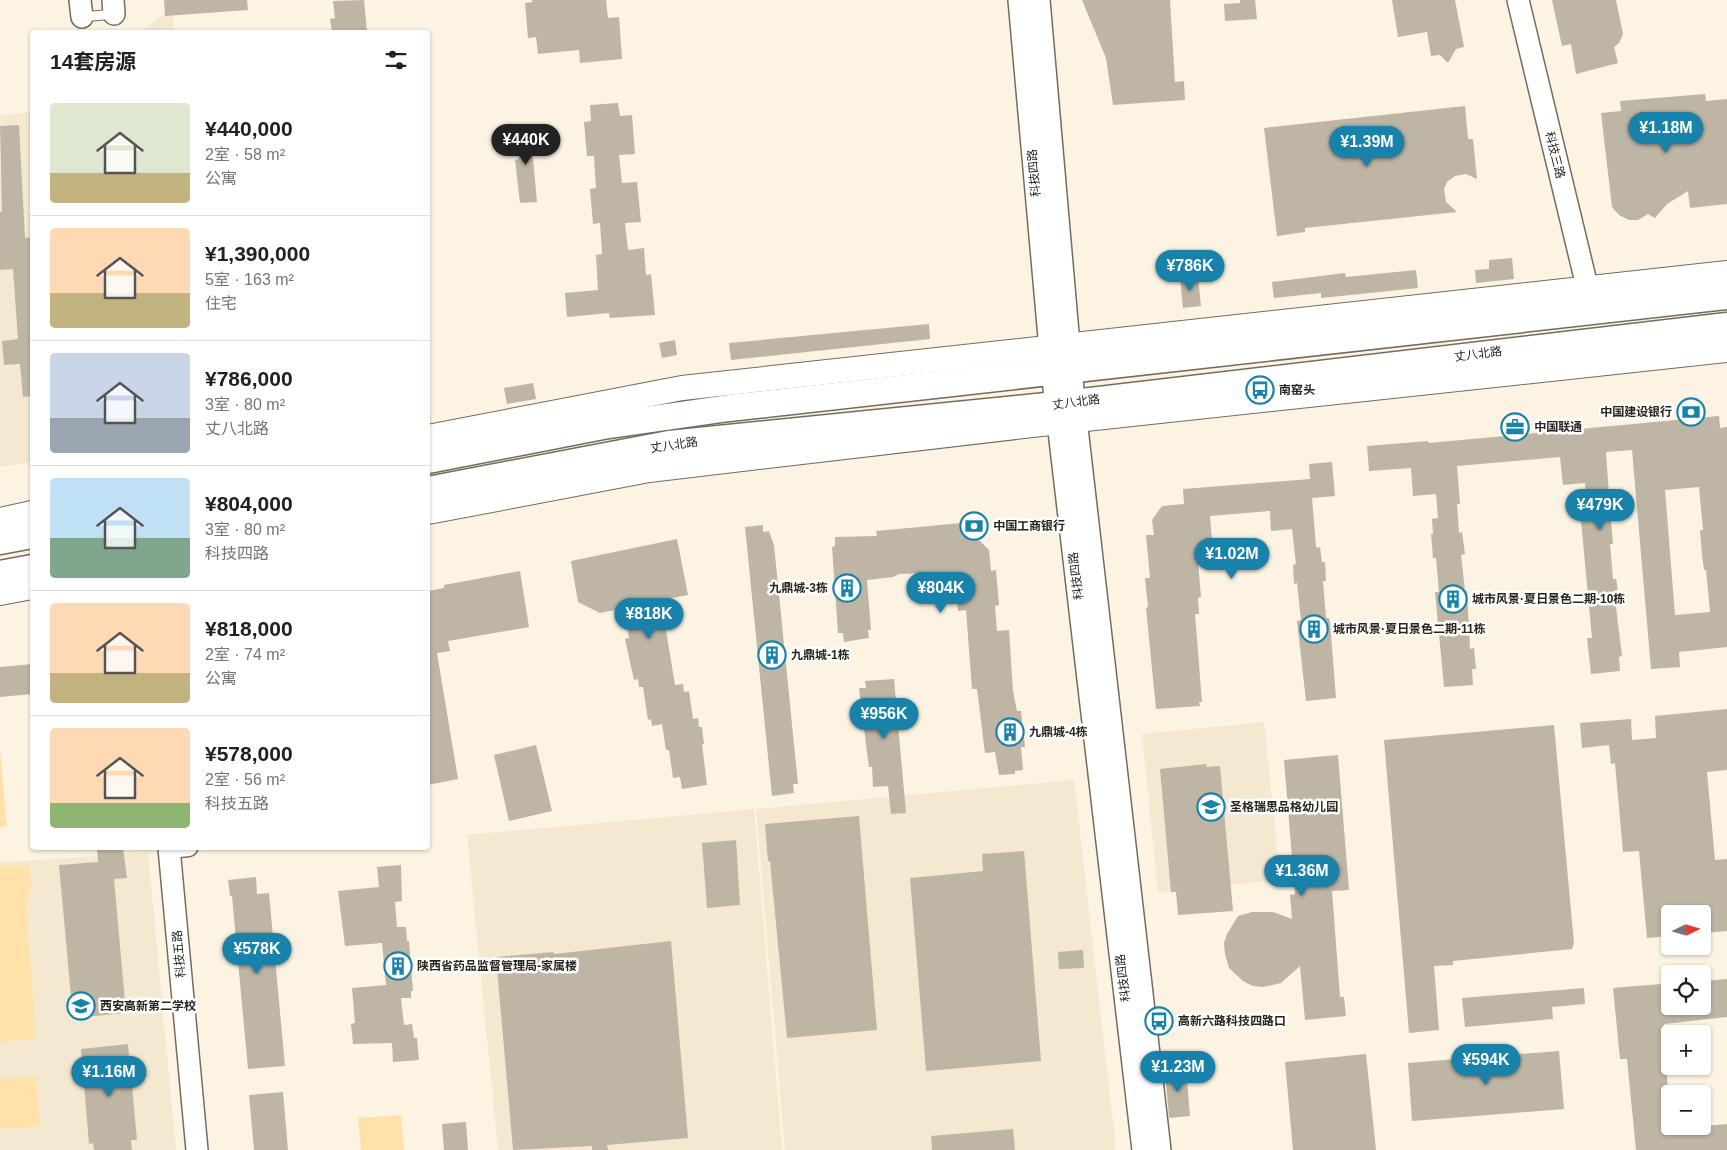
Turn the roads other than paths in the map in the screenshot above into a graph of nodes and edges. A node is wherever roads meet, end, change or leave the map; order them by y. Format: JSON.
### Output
{"nodes":[{"id":1,"x":1019,"y":0,"type":"edge"},
{"id":2,"x":1039,"y":0,"type":"edge"},
{"id":3,"x":1518,"y":0,"type":"edge"},
{"id":4,"x":113,"y":7,"type":"edge"},
{"id":5,"x":81,"y":8,"type":"edge"},
{"id":6,"x":1727,"y":274,"type":"edge"},
{"id":7,"x":1727,"y":296,"type":"edge"},
{"id":8,"x":1590,"y":300,"type":"junction"},
{"id":9,"x":1727,"y":326,"type":"edge"},
{"id":10,"x":1727,"y":350,"type":"edge"},
{"id":11,"x":1061,"y":358,"type":"junction"},
{"id":12,"x":1066,"y":412,"type":"junction"},
{"id":13,"x":430,"y":437,"type":"edge"},
{"id":14,"x":430,"y":460,"type":"edge"},
{"id":15,"x":430,"y":490,"type":"edge"},
{"id":16,"x":430,"y":512,"type":"edge"},
{"id":17,"x":30,"y":514,"type":"edge"},
{"id":18,"x":0,"y":520,"type":"edge"},
{"id":19,"x":30,"y":535,"type":"edge"},
{"id":20,"x":0,"y":541,"type":"edge"},
{"id":21,"x":30,"y":568,"type":"edge"},
{"id":22,"x":0,"y":574,"type":"edge"},
{"id":23,"x":30,"y":587,"type":"edge"},
{"id":24,"x":0,"y":593,"type":"edge"},
{"id":25,"x":176,"y":850,"type":"edge"},
{"id":26,"x":197,"y":1150,"type":"edge"},
{"id":27,"x":1143,"y":1150,"type":"edge"},
{"id":28,"x":1160,"y":1150,"type":"edge"}],
"edges":[{"from":1,"to":11,"type":"street","name":"科技四路"},
{"from":2,"to":11,"type":"street","name":"科技四路"},
{"from":3,"to":8,"type":"street","name":"科技三路"},
{"from":4,"to":5,"type":"lane"},
{"from":6,"to":8,"type":"main road"},
{"from":7,"to":8,"type":"main road"},
{"from":8,"to":11,"type":"main road"},
{"from":9,"to":12,"type":"main road","name":"丈八北路"},
{"from":10,"to":12,"type":"main road"},
{"from":11,"to":12,"type":"street","name":"科技四路"},
{"from":11,"to":13,"type":"main road"},
{"from":11,"to":14,"type":"main road"},
{"from":12,"to":15,"type":"main road","name":"丈八北路"},
{"from":12,"to":16,"type":"main road"},
{"from":12,"to":27,"type":"street","name":"科技四路"},
{"from":12,"to":28,"type":"street","name":"科技四路"},
{"from":17,"to":18,"type":"main road"},
{"from":19,"to":20,"type":"main road"},
{"from":21,"to":22,"type":"main road"},
{"from":23,"to":24,"type":"main road"},
{"from":25,"to":26,"type":"street","name":"科技五路"}]}
